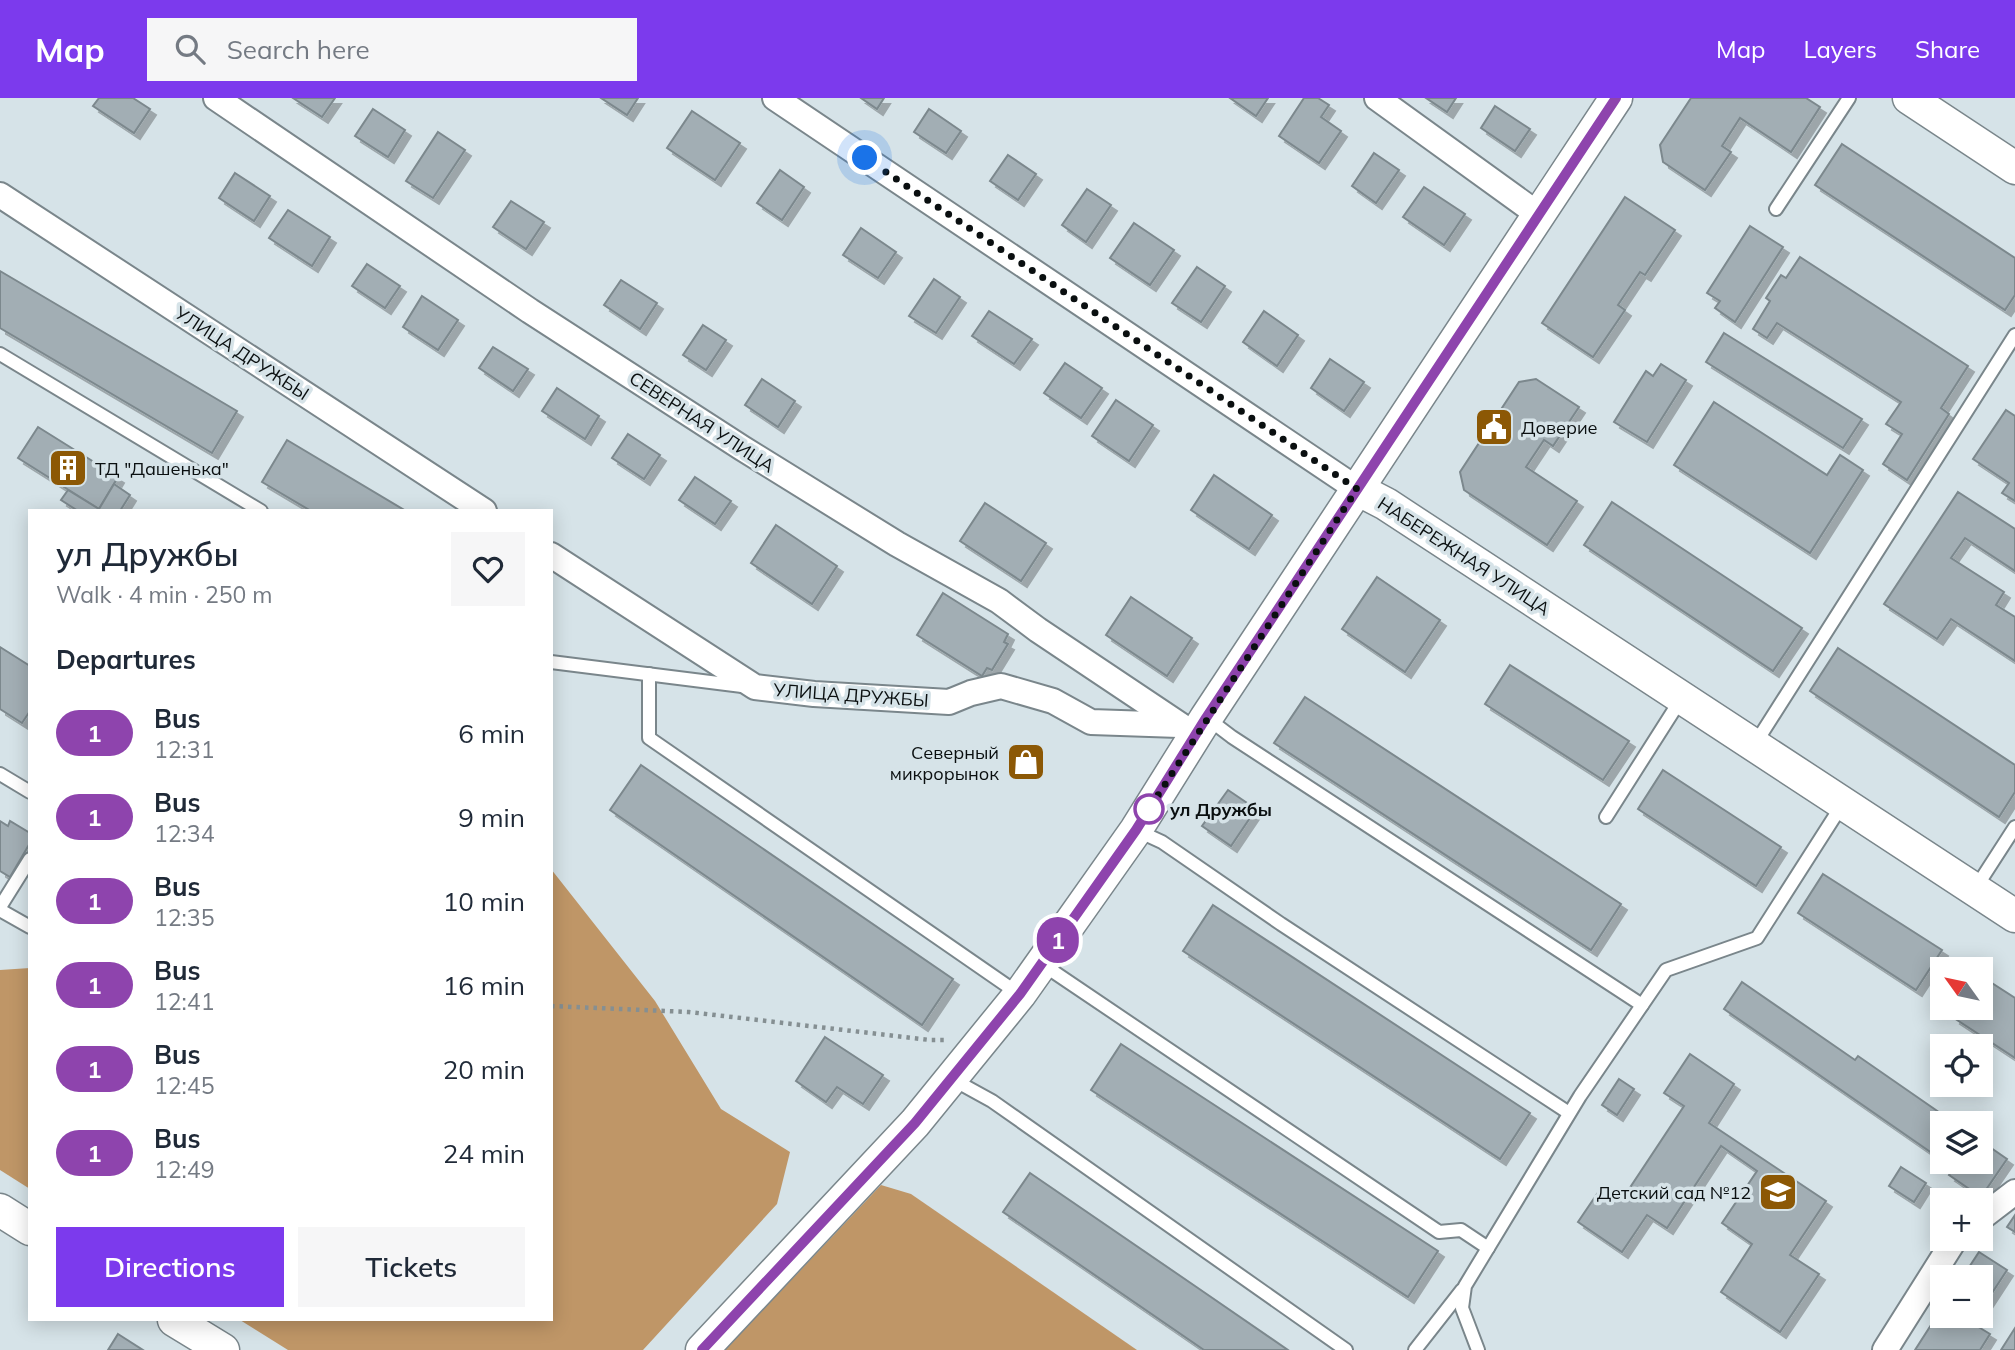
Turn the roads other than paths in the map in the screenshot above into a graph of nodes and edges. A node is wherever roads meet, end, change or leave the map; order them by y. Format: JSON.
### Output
{"nodes":[{"id":1,"x":216,"y":98,"type":"edge"},
{"id":2,"x":775,"y":98,"type":"edge"},
{"id":3,"x":1377,"y":98,"type":"edge"},
{"id":4,"x":1616,"y":98,"type":"edge"},
{"id":5,"x":1849,"y":98,"type":"edge"},
{"id":6,"x":1909,"y":98,"type":"edge"},
{"id":7,"x":2015,"y":168,"type":"edge"},
{"id":8,"x":0,"y":195,"type":"edge"},
{"id":9,"x":1776,"y":209,"type":"dead end"},
{"id":10,"x":1539,"y":215,"type":"junction"},
{"id":11,"x":2015,"y":335,"type":"edge"},
{"id":12,"x":0,"y":354,"type":"edge"},
{"id":13,"x":1357,"y":489,"type":"junction"},
{"id":14,"x":258,"y":509,"type":"edge"},
{"id":15,"x":481,"y":509,"type":"edge"},
{"id":16,"x":553,"y":556,"type":"edge"},
{"id":17,"x":553,"y":662,"type":"edge"},
{"id":18,"x":649,"y":674,"type":"junction"},
{"id":19,"x":755,"y":687,"type":"junction"},
{"id":20,"x":1682,"y":697,"type":"junction"},
{"id":21,"x":1194,"y":726,"type":"junction"},
{"id":22,"x":1754,"y":744,"type":"junction"},
{"id":23,"x":0,"y":775,"type":"edge"},
{"id":24,"x":28,"y":791,"type":"edge"},
{"id":25,"x":1844,"y":803,"type":"junction"},
{"id":26,"x":1606,"y":817,"type":"dead end"},
{"id":27,"x":2015,"y":827,"type":"edge"},
{"id":28,"x":1136,"y":830,"type":"junction"},
{"id":29,"x":28,"y":862,"type":"edge"},
{"id":30,"x":1974,"y":890,"type":"junction"},
{"id":31,"x":0,"y":909,"type":"edge"},
{"id":32,"x":2015,"y":916,"type":"edge"},
{"id":33,"x":28,"y":926,"type":"edge"},
{"id":34,"x":1042,"y":964,"type":"junction"},
{"id":35,"x":1020,"y":994,"type":"junction"},
{"id":36,"x":1642,"y":1005,"type":"junction"},
{"id":37,"x":952,"y":1079,"type":"junction"},
{"id":38,"x":1569,"y":1113,"type":"junction"},
{"id":39,"x":2015,"y":1192,"type":"edge"},
{"id":40,"x":1993,"y":1209,"type":"edge"},
{"id":41,"x":0,"y":1210,"type":"edge"},
{"id":42,"x":28,"y":1227,"type":"edge"},
{"id":43,"x":1488,"y":1248,"type":"junction"},
{"id":44,"x":1947,"y":1251,"type":"edge"},
{"id":45,"x":1465,"y":1286,"type":"junction"},
{"id":46,"x":176,"y":1321,"type":"edge"},
{"id":47,"x":223,"y":1350,"type":"edge"},
{"id":48,"x":702,"y":1350,"type":"edge"},
{"id":49,"x":1346,"y":1350,"type":"edge"},
{"id":50,"x":1415,"y":1350,"type":"edge"},
{"id":51,"x":1478,"y":1350,"type":"edge"},
{"id":52,"x":1885,"y":1350,"type":"edge"}],
"edges":[{"from":1,"to":21,"type":"street","name":"СЕВЕРНАЯ УЛИЦА"},
{"from":2,"to":13,"type":"street","name":"НАБЕРЕЖНАЯ УЛИЦА"},
{"from":3,"to":10,"type":"street"},
{"from":4,"to":10,"type":"street"},
{"from":5,"to":9,"type":"lane"},
{"from":6,"to":7,"type":"street"},
{"from":8,"to":15,"type":"street","name":"УЛИЦА ДРУЖБЫ"},
{"from":10,"to":13,"type":"street"},
{"from":11,"to":22,"type":"lane"},
{"from":12,"to":14,"type":"lane"},
{"from":13,"to":20,"type":"street","name":"НАБЕРЕЖНАЯ УЛИЦА"},
{"from":13,"to":21,"type":"street"},
{"from":16,"to":19,"type":"street","name":"УЛИЦА ДРУЖБЫ"},
{"from":17,"to":18,"type":"lane"},
{"from":18,"to":19,"type":"lane"},
{"from":18,"to":35,"type":"lane"},
{"from":19,"to":21,"type":"street","name":"УЛИЦА ДРУЖБЫ"},
{"from":20,"to":22,"type":"street","name":"НАБЕРЕЖНАЯ УЛИЦА"},
{"from":20,"to":26,"type":"lane"},
{"from":21,"to":28,"type":"street"},
{"from":21,"to":36,"type":"lane"},
{"from":22,"to":25,"type":"street","name":"НАБЕРЕЖНАЯ УЛИЦА"},
{"from":23,"to":24,"type":"lane"},
{"from":25,"to":30,"type":"street","name":"НАБЕРЕЖНАЯ УЛИЦА"},
{"from":25,"to":36,"type":"lane"},
{"from":27,"to":30,"type":"lane"},
{"from":28,"to":34,"type":"street"},
{"from":28,"to":38,"type":"lane"},
{"from":29,"to":31,"type":"lane"},
{"from":30,"to":32,"type":"street","name":"НАБЕРЕЖНАЯ УЛИЦА"},
{"from":31,"to":33,"type":"lane"},
{"from":34,"to":35,"type":"street"},
{"from":34,"to":43,"type":"lane"},
{"from":35,"to":37,"type":"street"},
{"from":36,"to":38,"type":"lane"},
{"from":37,"to":48,"type":"street"},
{"from":37,"to":49,"type":"lane"},
{"from":38,"to":43,"type":"lane"},
{"from":39,"to":40,"type":"street"},
{"from":41,"to":42,"type":"street"},
{"from":43,"to":45,"type":"lane"},
{"from":44,"to":52,"type":"street"},
{"from":45,"to":50,"type":"lane"},
{"from":45,"to":51,"type":"lane"},
{"from":46,"to":47,"type":"street"}]}
